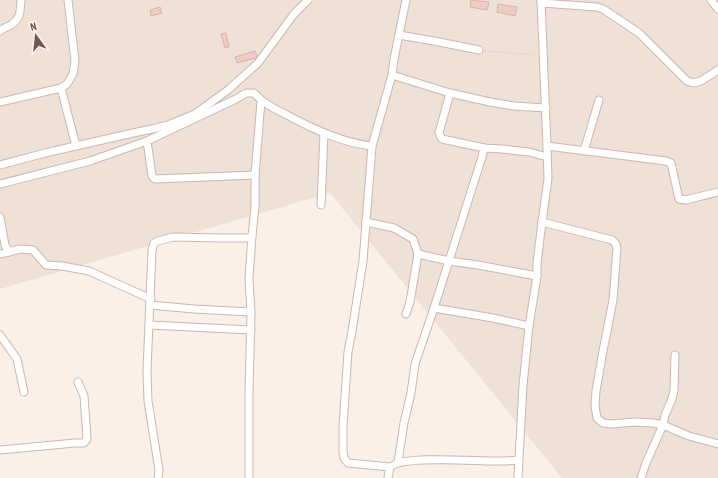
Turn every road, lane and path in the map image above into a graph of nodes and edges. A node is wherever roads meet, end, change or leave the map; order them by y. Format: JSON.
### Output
{"nodes":[{"id":1,"x":20,"y":0,"type":"edge"},
{"id":2,"x":68,"y":0,"type":"edge"},
{"id":3,"x":308,"y":0,"type":"edge"},
{"id":4,"x":406,"y":0,"type":"edge"},
{"id":5,"x":711,"y":0,"type":"edge"},
{"id":6,"x":541,"y":2,"type":"edge"},
{"id":7,"x":718,"y":9,"type":"edge"},
{"id":8,"x":0,"y":31,"type":"edge"},
{"id":9,"x":399,"y":35,"type":"junction"},
{"id":10,"x":479,"y":50,"type":"joint"},
{"id":11,"x":543,"y":56,"type":"junction"},
{"id":12,"x":718,"y":70,"type":"edge"},
{"id":13,"x":392,"y":75,"type":"junction"},
{"id":14,"x":61,"y":88,"type":"junction"},
{"id":15,"x":450,"y":93,"type":"junction"},
{"id":16,"x":599,"y":100,"type":"dead end"},
{"id":17,"x":261,"y":101,"type":"junction"},
{"id":18,"x":0,"y":102,"type":"edge"},
{"id":19,"x":546,"y":108,"type":"junction"},
{"id":20,"x":324,"y":133,"type":"junction"},
{"id":21,"x":147,"y":142,"type":"junction"},
{"id":22,"x":76,"y":146,"type":"junction"},
{"id":23,"x":372,"y":146,"type":"junction"},
{"id":24,"x":548,"y":146,"type":"junction"},
{"id":25,"x":484,"y":148,"type":"junction"},
{"id":26,"x":584,"y":151,"type":"junction"},
{"id":27,"x":547,"y":157,"type":"junction"},
{"id":28,"x":0,"y":165,"type":"edge"},
{"id":29,"x":255,"y":175,"type":"junction"},
{"id":30,"x":0,"y":184,"type":"edge"},
{"id":31,"x":718,"y":192,"type":"edge"},
{"id":32,"x":321,"y":205,"type":"dead end"},
{"id":33,"x":0,"y":217,"type":"edge"},
{"id":34,"x":366,"y":222,"type":"junction"},
{"id":35,"x":542,"y":222,"type":"junction"},
{"id":36,"x":252,"y":236,"type":"junction"},
{"id":37,"x":9,"y":252,"type":"junction"},
{"id":38,"x":0,"y":254,"type":"edge"},
{"id":39,"x":418,"y":254,"type":"junction"},
{"id":40,"x":449,"y":261,"type":"junction"},
{"id":41,"x":537,"y":276,"type":"junction"},
{"id":42,"x":150,"y":302,"type":"junction"},
{"id":43,"x":434,"y":308,"type":"junction"},
{"id":44,"x":251,"y":312,"type":"junction"},
{"id":45,"x":406,"y":314,"type":"dead end"},
{"id":46,"x":149,"y":325,"type":"junction"},
{"id":47,"x":529,"y":326,"type":"junction"},
{"id":48,"x":251,"y":330,"type":"junction"},
{"id":49,"x":0,"y":335,"type":"edge"},
{"id":50,"x":675,"y":355,"type":"dead end"},
{"id":51,"x":78,"y":382,"type":"dead end"},
{"id":52,"x":24,"y":392,"type":"dead end"},
{"id":53,"x":663,"y":425,"type":"junction"},
{"id":54,"x":718,"y":444,"type":"edge"},
{"id":55,"x":0,"y":450,"type":"edge"},
{"id":56,"x":518,"y":460,"type":"junction"},
{"id":57,"x":398,"y":462,"type":"junction"},
{"id":58,"x":390,"y":467,"type":"junction"},
{"id":59,"x":158,"y":478,"type":"edge"},
{"id":60,"x":249,"y":478,"type":"edge"},
{"id":61,"x":388,"y":478,"type":"edge"},
{"id":62,"x":518,"y":478,"type":"edge"},
{"id":63,"x":641,"y":478,"type":"edge"}],
"edges":[{"from":1,"to":8,"type":"street"},
{"from":2,"to":14,"type":"street"},
{"from":3,"to":22,"type":"street"},
{"from":4,"to":9,"type":"street"},
{"from":5,"to":7,"type":"street"},
{"from":6,"to":11,"type":"street"},
{"from":6,"to":12,"type":"street"},
{"from":9,"to":10,"type":"street"},
{"from":9,"to":13,"type":"street"},
{"from":10,"to":11,"type":"path"},
{"from":11,"to":19,"type":"street"},
{"from":13,"to":15,"type":"street"},
{"from":13,"to":23,"type":"street"},
{"from":14,"to":18,"type":"street"},
{"from":14,"to":22,"type":"street"},
{"from":15,"to":19,"type":"street"},
{"from":15,"to":25,"type":"street"},
{"from":16,"to":26,"type":"street"},
{"from":17,"to":20,"type":"street"},
{"from":17,"to":21,"type":"street"},
{"from":17,"to":29,"type":"street"},
{"from":19,"to":24,"type":"street"},
{"from":20,"to":23,"type":"street"},
{"from":20,"to":32,"type":"street"},
{"from":21,"to":29,"type":"street"},
{"from":21,"to":30,"type":"street"},
{"from":22,"to":28,"type":"street"},
{"from":23,"to":34,"type":"street"},
{"from":24,"to":26,"type":"street"},
{"from":24,"to":27,"type":"street"},
{"from":25,"to":27,"type":"street"},
{"from":25,"to":40,"type":"street"},
{"from":26,"to":31,"type":"street"},
{"from":27,"to":35,"type":"street"},
{"from":29,"to":36,"type":"street"},
{"from":33,"to":37,"type":"street"},
{"from":34,"to":39,"type":"street"},
{"from":34,"to":58,"type":"street"},
{"from":35,"to":41,"type":"street"},
{"from":35,"to":53,"type":"street"},
{"from":36,"to":42,"type":"street"},
{"from":36,"to":44,"type":"street"},
{"from":37,"to":38,"type":"street"},
{"from":37,"to":42,"type":"street"},
{"from":39,"to":40,"type":"street"},
{"from":39,"to":45,"type":"street"},
{"from":40,"to":41,"type":"street"},
{"from":40,"to":43,"type":"street"},
{"from":41,"to":47,"type":"street"},
{"from":42,"to":44,"type":"street"},
{"from":42,"to":46,"type":"street"},
{"from":43,"to":47,"type":"street"},
{"from":43,"to":57,"type":"street"},
{"from":44,"to":48,"type":"street"},
{"from":46,"to":48,"type":"street"},
{"from":46,"to":59,"type":"street"},
{"from":47,"to":56,"type":"street"},
{"from":48,"to":60,"type":"street"},
{"from":49,"to":52,"type":"street"},
{"from":50,"to":53,"type":"street"},
{"from":51,"to":55,"type":"street"},
{"from":53,"to":54,"type":"street"},
{"from":53,"to":63,"type":"street"},
{"from":56,"to":57,"type":"street"},
{"from":56,"to":62,"type":"street"},
{"from":57,"to":58,"type":"street"},
{"from":58,"to":61,"type":"street"}]}
